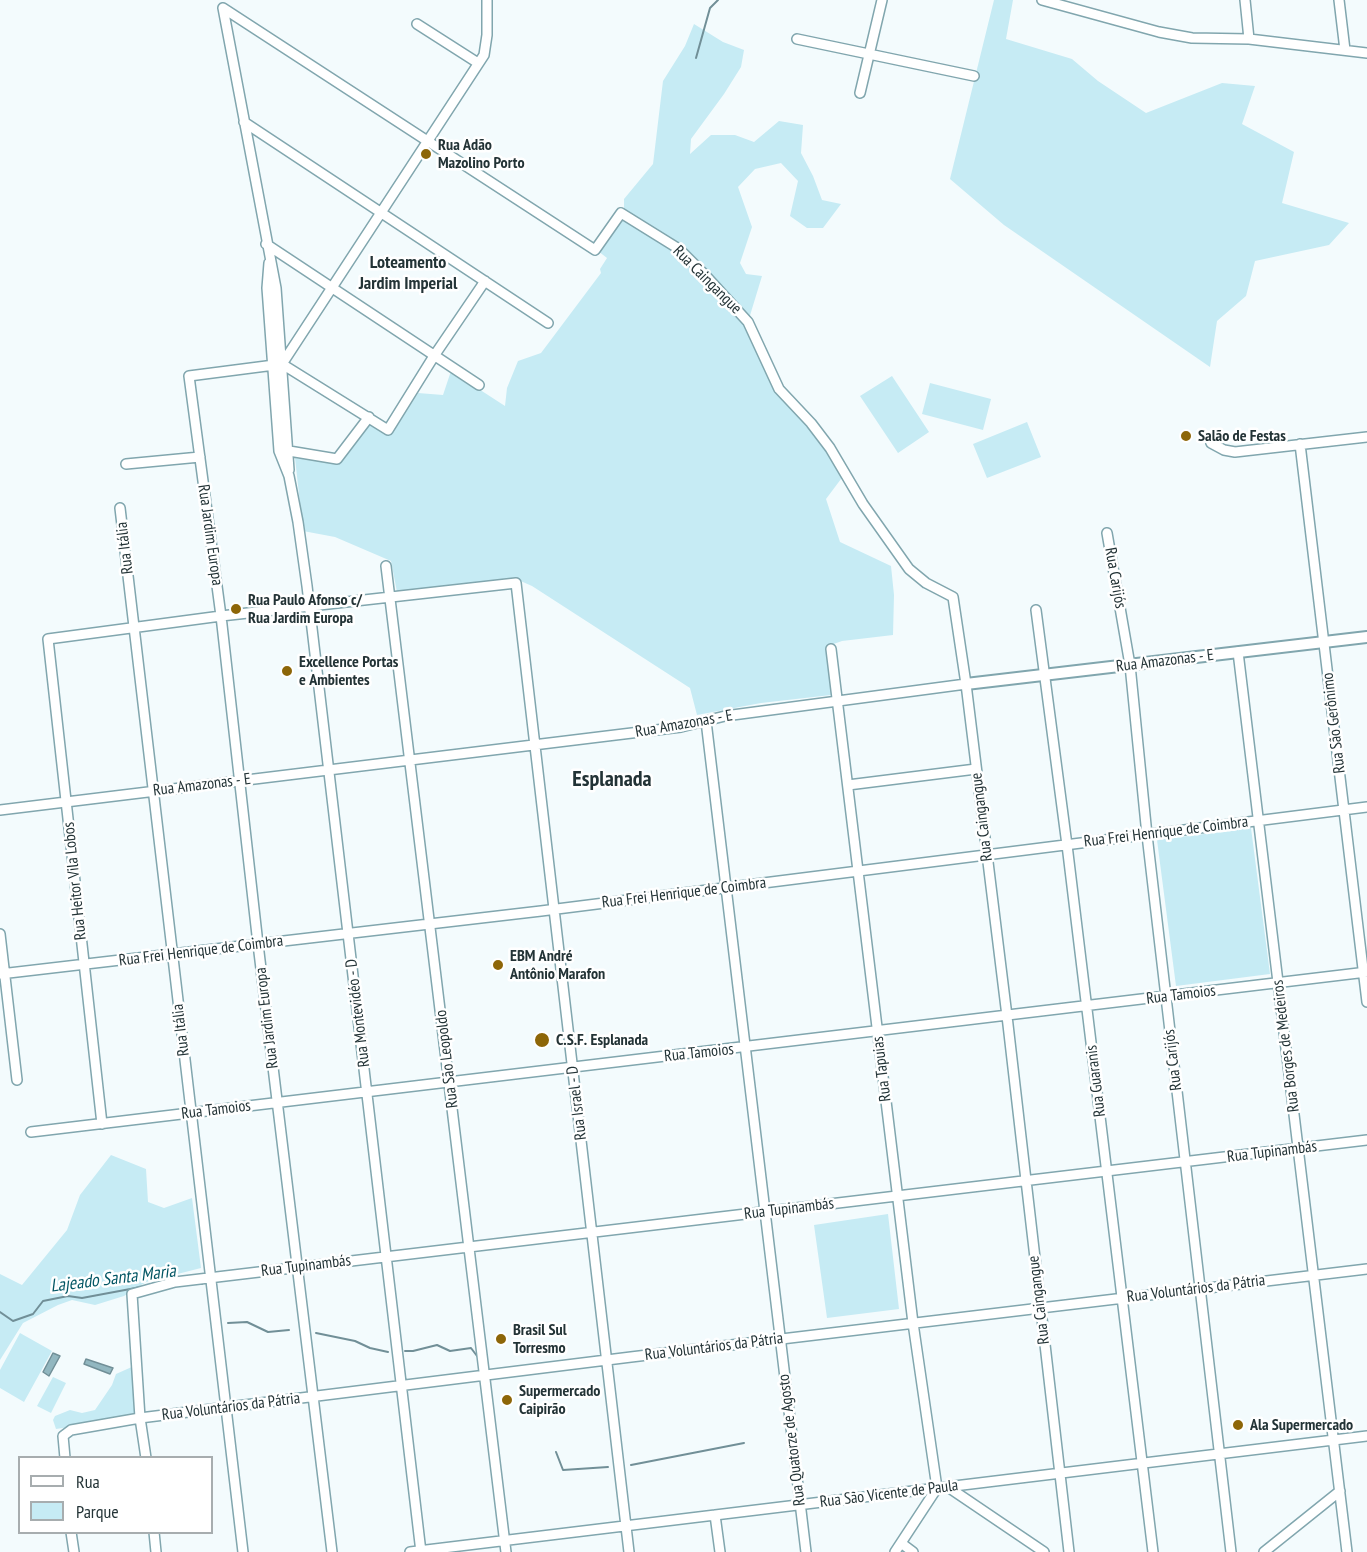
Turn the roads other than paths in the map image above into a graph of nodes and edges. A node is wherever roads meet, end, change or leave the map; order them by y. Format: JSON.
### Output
{"nodes":[{"id":1,"x":487,"y":0,"type":"edge"},
{"id":2,"x":882,"y":0,"type":"edge"},
{"id":3,"x":1042,"y":0,"type":"edge"},
{"id":4,"x":1245,"y":0,"type":"edge"},
{"id":5,"x":1339,"y":0,"type":"edge"},
{"id":6,"x":417,"y":24,"type":"dead end"},
{"id":7,"x":797,"y":39,"type":"dead end"},
{"id":8,"x":1250,"y":39,"type":"junction"},
{"id":9,"x":1345,"y":50,"type":"junction"},
{"id":10,"x":1367,"y":53,"type":"edge"},
{"id":11,"x":869,"y":54,"type":"junction"},
{"id":12,"x":481,"y":59,"type":"junction"},
{"id":13,"x":974,"y":76,"type":"dead end"},
{"id":14,"x":860,"y":93,"type":"dead end"},
{"id":15,"x":244,"y":122,"type":"junction"},
{"id":16,"x":429,"y":142,"type":"junction"},
{"id":17,"x":382,"y":213,"type":"junction"},
{"id":18,"x":266,"y":244,"type":"junction"},
{"id":19,"x":485,"y":281,"type":"junction"},
{"id":20,"x":332,"y":288,"type":"junction"},
{"id":21,"x":548,"y":323,"type":"dead end"},
{"id":22,"x":434,"y":356,"type":"junction"},
{"id":23,"x":278,"y":364,"type":"junction"},
{"id":24,"x":479,"y":385,"type":"dead end"},
{"id":25,"x":369,"y":417,"type":"junction"},
{"id":26,"x":1367,"y":437,"type":"edge"},
{"id":27,"x":1211,"y":443,"type":"dead end"},
{"id":28,"x":1300,"y":444,"type":"junction"},
{"id":29,"x":289,"y":451,"type":"junction"},
{"id":30,"x":200,"y":457,"type":"junction"},
{"id":31,"x":126,"y":464,"type":"dead end"},
{"id":32,"x":289,"y":476,"type":"junction"},
{"id":33,"x":120,"y":508,"type":"dead end"},
{"id":34,"x":1107,"y":533,"type":"dead end"},
{"id":35,"x":386,"y":566,"type":"dead end"},
{"id":36,"x":391,"y":597,"type":"junction"},
{"id":37,"x":310,"y":606,"type":"junction"},
{"id":38,"x":1036,"y":610,"type":"dead end"},
{"id":39,"x":221,"y":616,"type":"junction"},
{"id":40,"x":134,"y":628,"type":"junction"},
{"id":41,"x":1367,"y":637,"type":"edge"},
{"id":42,"x":1324,"y":642,"type":"junction"},
{"id":43,"x":831,"y":649,"type":"dead end"},
{"id":44,"x":1238,"y":652,"type":"junction"},
{"id":45,"x":1130,"y":665,"type":"junction"},
{"id":46,"x":1044,"y":675,"type":"junction"},
{"id":47,"x":966,"y":684,"type":"junction"},
{"id":48,"x":837,"y":701,"type":"junction"},
{"id":49,"x":706,"y":721,"type":"junction"},
{"id":50,"x":534,"y":745,"type":"junction"},
{"id":51,"x":411,"y":760,"type":"junction"},
{"id":52,"x":976,"y":769,"type":"junction"},
{"id":53,"x":329,"y":770,"type":"junction"},
{"id":54,"x":240,"y":781,"type":"junction"},
{"id":55,"x":848,"y":785,"type":"junction"},
{"id":56,"x":153,"y":791,"type":"junction"},
{"id":57,"x":66,"y":802,"type":"junction"},
{"id":58,"x":1367,"y":807,"type":"edge"},
{"id":59,"x":0,"y":810,"type":"edge"},
{"id":60,"x":1344,"y":810,"type":"junction"},
{"id":61,"x":1259,"y":821,"type":"junction"},
{"id":62,"x":1147,"y":835,"type":"junction"},
{"id":63,"x":1067,"y":845,"type":"junction"},
{"id":64,"x":987,"y":855,"type":"junction"},
{"id":65,"x":858,"y":871,"type":"junction"},
{"id":66,"x":726,"y":888,"type":"junction"},
{"id":67,"x":554,"y":910,"type":"junction"},
{"id":68,"x":430,"y":924,"type":"junction"},
{"id":69,"x":0,"y":934,"type":"edge"},
{"id":70,"x":348,"y":934,"type":"junction"},
{"id":71,"x":258,"y":944,"type":"junction"},
{"id":72,"x":172,"y":954,"type":"junction"},
{"id":73,"x":84,"y":964,"type":"junction"},
{"id":74,"x":1365,"y":972,"type":"edge"},
{"id":75,"x":2,"y":974,"type":"edge"},
{"id":76,"x":1278,"y":983,"type":"junction"},
{"id":77,"x":1166,"y":997,"type":"junction"},
{"id":78,"x":1367,"y":1002,"type":"edge"},
{"id":79,"x":1086,"y":1006,"type":"junction"},
{"id":80,"x":1006,"y":1016,"type":"junction"},
{"id":81,"x":878,"y":1032,"type":"junction"},
{"id":82,"x":745,"y":1048,"type":"junction"},
{"id":83,"x":572,"y":1066,"type":"junction"},
{"id":84,"x":17,"y":1080,"type":"dead end"},
{"id":85,"x":450,"y":1081,"type":"junction"},
{"id":86,"x":367,"y":1091,"type":"junction"},
{"id":87,"x":277,"y":1102,"type":"junction"},
{"id":88,"x":191,"y":1113,"type":"junction"},
{"id":89,"x":102,"y":1124,"type":"junction"},
{"id":90,"x":31,"y":1132,"type":"dead end"},
{"id":91,"x":1367,"y":1140,"type":"edge"},
{"id":92,"x":1299,"y":1149,"type":"junction"},
{"id":93,"x":1185,"y":1162,"type":"junction"},
{"id":94,"x":1107,"y":1172,"type":"junction"},
{"id":95,"x":1025,"y":1181,"type":"junction"},
{"id":96,"x":897,"y":1196,"type":"junction"},
{"id":97,"x":765,"y":1212,"type":"junction"},
{"id":98,"x":592,"y":1233,"type":"junction"},
{"id":99,"x":470,"y":1247,"type":"junction"},
{"id":100,"x":387,"y":1257,"type":"junction"},
{"id":101,"x":297,"y":1268,"type":"junction"},
{"id":102,"x":1367,"y":1269,"type":"edge"},
{"id":103,"x":1314,"y":1275,"type":"junction"},
{"id":104,"x":211,"y":1278,"type":"junction"},
{"id":105,"x":1200,"y":1289,"type":"junction"},
{"id":106,"x":1122,"y":1298,"type":"junction"},
{"id":107,"x":1040,"y":1307,"type":"junction"},
{"id":108,"x":913,"y":1323,"type":"junction"},
{"id":109,"x":780,"y":1339,"type":"junction"},
{"id":110,"x":607,"y":1360,"type":"junction"},
{"id":111,"x":485,"y":1375,"type":"junction"},
{"id":112,"x":402,"y":1385,"type":"junction"},
{"id":113,"x":313,"y":1397,"type":"junction"},
{"id":114,"x":226,"y":1407,"type":"junction"},
{"id":115,"x":140,"y":1418,"type":"junction"},
{"id":116,"x":1367,"y":1436,"type":"edge"},
{"id":117,"x":1334,"y":1440,"type":"junction"},
{"id":118,"x":1219,"y":1454,"type":"junction"},
{"id":119,"x":65,"y":1456,"type":"edge"},
{"id":120,"x":146,"y":1456,"type":"edge"},
{"id":121,"x":1142,"y":1463,"type":"junction"},
{"id":122,"x":1060,"y":1473,"type":"junction"},
{"id":123,"x":948,"y":1487,"type":"junction"},
{"id":124,"x":937,"y":1488,"type":"junction"},
{"id":125,"x":1341,"y":1491,"type":"junction"},
{"id":126,"x":800,"y":1505,"type":"junction"},
{"id":127,"x":715,"y":1515,"type":"junction"},
{"id":128,"x":626,"y":1526,"type":"junction"},
{"id":129,"x":71,"y":1534,"type":"edge"},
{"id":130,"x":154,"y":1534,"type":"edge"},
{"id":131,"x":505,"y":1540,"type":"junction"},
{"id":132,"x":901,"y":1543,"type":"junction"},
{"id":133,"x":421,"y":1551,"type":"edge"},
{"id":134,"x":74,"y":1552,"type":"edge"},
{"id":135,"x":156,"y":1552,"type":"edge"},
{"id":136,"x":243,"y":1552,"type":"edge"},
{"id":137,"x":332,"y":1552,"type":"edge"},
{"id":138,"x":410,"y":1552,"type":"edge"},
{"id":139,"x":506,"y":1552,"type":"edge"},
{"id":140,"x":629,"y":1552,"type":"edge"},
{"id":141,"x":720,"y":1552,"type":"edge"},
{"id":142,"x":806,"y":1552,"type":"edge"},
{"id":143,"x":895,"y":1552,"type":"edge"},
{"id":144,"x":913,"y":1552,"type":"edge"},
{"id":145,"x":1044,"y":1552,"type":"edge"},
{"id":146,"x":1069,"y":1552,"type":"edge"},
{"id":147,"x":1153,"y":1552,"type":"edge"},
{"id":148,"x":1231,"y":1552,"type":"edge"},
{"id":149,"x":1264,"y":1552,"type":"edge"},
{"id":150,"x":1347,"y":1552,"type":"edge"}],
"edges":[{"from":1,"to":12,"type":"street"},
{"from":2,"to":11,"type":"street"},
{"from":3,"to":8,"type":"street"},
{"from":4,"to":8,"type":"street"},
{"from":5,"to":9,"type":"street"},
{"from":6,"to":12,"type":"street"},
{"from":7,"to":11,"type":"street"},
{"from":8,"to":9,"type":"street"},
{"from":9,"to":10,"type":"street"},
{"from":11,"to":13,"type":"street"},
{"from":11,"to":14,"type":"street"},
{"from":12,"to":16,"type":"street"},
{"from":15,"to":16,"type":"street","name":"Rua Montevidéo - D"},
{"from":15,"to":17,"type":"street"},
{"from":15,"to":18,"type":"street","name":"Rua Montevidéo - D"},
{"from":16,"to":17,"type":"street"},
{"from":16,"to":47,"type":"street","name":"Rua Caingangue"},
{"from":17,"to":19,"type":"street"},
{"from":17,"to":20,"type":"street"},
{"from":18,"to":20,"type":"street"},
{"from":18,"to":23,"type":"street","name":"Rua Montevidéo - D"},
{"from":19,"to":21,"type":"street"},
{"from":19,"to":22,"type":"street"},
{"from":20,"to":22,"type":"street"},
{"from":20,"to":23,"type":"street"},
{"from":22,"to":24,"type":"street"},
{"from":22,"to":25,"type":"street"},
{"from":23,"to":25,"type":"street"},
{"from":23,"to":29,"type":"street","name":"Rua Montevidéo - D"},
{"from":23,"to":30,"type":"street","name":"Rua Jardim Europa"},
{"from":23,"to":32,"type":"street","name":"Rua Montevidéo - D"},
{"from":25,"to":29,"type":"street"},
{"from":26,"to":28,"type":"street"},
{"from":27,"to":28,"type":"street"},
{"from":28,"to":42,"type":"street","name":"Rua São Gerônimo"},
{"from":29,"to":32,"type":"street","name":"Rua Montevidéo - D"},
{"from":30,"to":31,"type":"street"},
{"from":30,"to":39,"type":"street","name":"Rua Jardim Europa"},
{"from":32,"to":37,"type":"street","name":"Rua Montevidéo - D"},
{"from":33,"to":40,"type":"street","name":"Rua Itália"},
{"from":34,"to":45,"type":"street","name":"Rua Carijós"},
{"from":35,"to":36,"type":"street","name":"Rua São Leopoldo"},
{"from":36,"to":37,"type":"street"},
{"from":36,"to":50,"type":"street","name":"Rua Israel - D"},
{"from":36,"to":51,"type":"street","name":"Rua São Leopoldo"},
{"from":37,"to":39,"type":"street"},
{"from":37,"to":53,"type":"street","name":"Rua Montevidéo - D"},
{"from":38,"to":46,"type":"street","name":"Rua Guaranis"},
{"from":39,"to":40,"type":"street"},
{"from":39,"to":54,"type":"street","name":"Rua Jardim Europa"},
{"from":40,"to":56,"type":"street","name":"Rua Itália"},
{"from":40,"to":57,"type":"street","name":"Rua Heitor Vila Lobos"},
{"from":41,"to":42,"type":"street","name":"Rua Amazonas - E"},
{"from":42,"to":44,"type":"street","name":"Rua Amazonas - E"},
{"from":42,"to":60,"type":"street","name":"Rua São Gerônimo"},
{"from":43,"to":48,"type":"street","name":"Rua Tapuias"},
{"from":44,"to":45,"type":"street","name":"Rua Amazonas - E"},
{"from":44,"to":61,"type":"street","name":"Rua Borges de Medeiros"},
{"from":45,"to":46,"type":"street","name":"Rua Amazonas - E"},
{"from":45,"to":62,"type":"street","name":"Rua Carijós"},
{"from":46,"to":47,"type":"street","name":"Rua Amazonas - E"},
{"from":46,"to":63,"type":"street","name":"Rua Guaranis"},
{"from":47,"to":48,"type":"street","name":"Rua Amazonas - E"},
{"from":47,"to":52,"type":"street","name":"Rua Caingangue"},
{"from":48,"to":49,"type":"street","name":"Rua Amazonas - E"},
{"from":48,"to":55,"type":"street","name":"Rua Tapuias"},
{"from":49,"to":50,"type":"street","name":"Rua Amazonas - E"},
{"from":49,"to":66,"type":"street","name":"Rua Quatorze de Agosto"},
{"from":50,"to":51,"type":"street","name":"Rua Amazonas - E"},
{"from":50,"to":67,"type":"street","name":"Rua Israel - D"},
{"from":51,"to":53,"type":"street","name":"Rua Amazonas - E"},
{"from":51,"to":68,"type":"street","name":"Rua São Leopoldo"},
{"from":52,"to":55,"type":"street"},
{"from":52,"to":64,"type":"street","name":"Rua Caingangue"},
{"from":53,"to":54,"type":"street","name":"Rua Amazonas - E"},
{"from":53,"to":70,"type":"street","name":"Rua Montevidéo - D"},
{"from":54,"to":56,"type":"street","name":"Rua Amazonas - E"},
{"from":54,"to":71,"type":"street","name":"Rua Jardim Europa"},
{"from":55,"to":65,"type":"street","name":"Rua Tapuias"},
{"from":56,"to":57,"type":"street","name":"Rua Amazonas - E"},
{"from":56,"to":72,"type":"street","name":"Rua Itália"},
{"from":57,"to":59,"type":"street","name":"Rua Amazonas - E"},
{"from":57,"to":73,"type":"street","name":"Rua Heitor Vila Lobos"},
{"from":58,"to":60,"type":"street","name":"Rua Frei Henrique de Coimbra"},
{"from":60,"to":61,"type":"street","name":"Rua Frei Henrique de Coimbra"},
{"from":60,"to":74,"type":"street","name":"Rua São Gerônimo"},
{"from":61,"to":62,"type":"street","name":"Rua Frei Henrique de Coimbra"},
{"from":61,"to":76,"type":"street","name":"Rua Borges de Medeiros"},
{"from":62,"to":63,"type":"street","name":"Rua Frei Henrique de Coimbra"},
{"from":62,"to":77,"type":"street","name":"Rua Carijós"},
{"from":63,"to":64,"type":"street","name":"Rua Frei Henrique de Coimbra"},
{"from":63,"to":79,"type":"street","name":"Rua Guaranis"},
{"from":64,"to":65,"type":"street","name":"Rua Frei Henrique de Coimbra"},
{"from":64,"to":80,"type":"street","name":"Rua Caingangue"},
{"from":65,"to":66,"type":"street","name":"Rua Frei Henrique de Coimbra"},
{"from":65,"to":81,"type":"street","name":"Rua Tapuias"},
{"from":66,"to":67,"type":"street","name":"Rua Frei Henrique de Coimbra"},
{"from":66,"to":82,"type":"street","name":"Rua Quatorze de Agosto"},
{"from":67,"to":68,"type":"street","name":"Rua Frei Henrique de Coimbra"},
{"from":67,"to":83,"type":"street","name":"Rua Israel - D"},
{"from":68,"to":70,"type":"street","name":"Rua Frei Henrique de Coimbra"},
{"from":68,"to":85,"type":"street","name":"Rua São Leopoldo"},
{"from":69,"to":75,"type":"street"},
{"from":70,"to":71,"type":"street","name":"Rua Frei Henrique de Coimbra"},
{"from":70,"to":86,"type":"street","name":"Rua Montevidéo - D"},
{"from":71,"to":72,"type":"street","name":"Rua Frei Henrique de Coimbra"},
{"from":71,"to":87,"type":"street","name":"Rua Jardim Europa"},
{"from":72,"to":73,"type":"street","name":"Rua Frei Henrique de Coimbra"},
{"from":72,"to":88,"type":"street","name":"Rua Itália"},
{"from":73,"to":75,"type":"street","name":"Rua Frei Henrique de Coimbra"},
{"from":73,"to":89,"type":"street","name":"Rua Heitor Vila Lobos"},
{"from":74,"to":76,"type":"street","name":"Rua Tamoios"},
{"from":74,"to":78,"type":"street","name":"Rua São Gerônimo"},
{"from":75,"to":84,"type":"street"},
{"from":76,"to":77,"type":"street","name":"Rua Tamoios"},
{"from":76,"to":92,"type":"street","name":"Rua Borges de Medeiros"},
{"from":77,"to":79,"type":"street","name":"Rua Tamoios"},
{"from":77,"to":93,"type":"street","name":"Rua Carijós"},
{"from":79,"to":80,"type":"street","name":"Rua Tamoios"},
{"from":79,"to":94,"type":"street","name":"Rua Guaranis"},
{"from":80,"to":81,"type":"street","name":"Rua Tamoios"},
{"from":80,"to":95,"type":"street","name":"Rua Caingangue"},
{"from":81,"to":82,"type":"street","name":"Rua Tamoios"},
{"from":81,"to":96,"type":"street","name":"Rua Tapuias"},
{"from":82,"to":83,"type":"street","name":"Rua Tamoios"},
{"from":82,"to":97,"type":"street","name":"Rua Quatorze de Agosto"},
{"from":83,"to":85,"type":"street","name":"Rua Tamoios"},
{"from":83,"to":98,"type":"street","name":"Rua Israel - D"},
{"from":85,"to":86,"type":"street","name":"Rua Tamoios"},
{"from":85,"to":99,"type":"street","name":"Rua São Leopoldo"},
{"from":86,"to":87,"type":"street","name":"Rua Tamoios"},
{"from":86,"to":100,"type":"street","name":"Rua Montevidéo - D"},
{"from":87,"to":88,"type":"street","name":"Rua Tamoios"},
{"from":87,"to":101,"type":"street","name":"Rua Jardim Europa"},
{"from":88,"to":89,"type":"street","name":"Rua Tamoios"},
{"from":88,"to":104,"type":"street","name":"Rua Itália"},
{"from":89,"to":90,"type":"street","name":"Rua Tamoios"},
{"from":91,"to":92,"type":"street","name":"Rua Tupinambás"},
{"from":92,"to":93,"type":"street","name":"Rua Tupinambás"},
{"from":92,"to":103,"type":"street","name":"Rua Borges de Medeiros"},
{"from":93,"to":94,"type":"street","name":"Rua Tupinambás"},
{"from":93,"to":105,"type":"street","name":"Rua Carijós"},
{"from":94,"to":95,"type":"street","name":"Rua Tupinambás"},
{"from":94,"to":106,"type":"street","name":"Rua Guaranis"},
{"from":95,"to":96,"type":"street","name":"Rua Tupinambás"},
{"from":95,"to":107,"type":"street","name":"Rua Caingangue"},
{"from":96,"to":97,"type":"street","name":"Rua Tupinambás"},
{"from":96,"to":108,"type":"street","name":"Rua Tapuias"},
{"from":97,"to":98,"type":"street","name":"Rua Tupinambás"},
{"from":97,"to":109,"type":"street","name":"Rua Quatorze de Agosto"},
{"from":98,"to":99,"type":"street","name":"Rua Tupinambás"},
{"from":98,"to":110,"type":"street","name":"Rua Israel - D"},
{"from":99,"to":100,"type":"street","name":"Rua Tupinambás"},
{"from":99,"to":111,"type":"street","name":"Rua São Leopoldo"},
{"from":100,"to":101,"type":"street","name":"Rua Tupinambás"},
{"from":100,"to":112,"type":"street","name":"Rua Montevidéo - D"},
{"from":101,"to":104,"type":"street","name":"Rua Tupinambás"},
{"from":101,"to":113,"type":"street","name":"Rua Jardim Europa"},
{"from":102,"to":103,"type":"street","name":"Rua Voluntários da Pátria"},
{"from":103,"to":105,"type":"street","name":"Rua Voluntários da Pátria"},
{"from":103,"to":117,"type":"street","name":"Rua Borges de Medeiros"},
{"from":104,"to":114,"type":"street","name":"Rua Itália"},
{"from":104,"to":115,"type":"street","name":"Rua Tupinambás"},
{"from":105,"to":106,"type":"street","name":"Rua Voluntários da Pátria"},
{"from":105,"to":118,"type":"street","name":"Rua Carijós"},
{"from":106,"to":107,"type":"street","name":"Rua Voluntários da Pátria"},
{"from":106,"to":121,"type":"street","name":"Rua Guaranis"},
{"from":107,"to":108,"type":"street","name":"Rua Voluntários da Pátria"},
{"from":107,"to":122,"type":"street","name":"Rua Caingangue"},
{"from":108,"to":109,"type":"street","name":"Rua Voluntários da Pátria"},
{"from":108,"to":124,"type":"street","name":"Rua Tapuias"},
{"from":109,"to":110,"type":"street","name":"Rua Voluntários da Pátria"},
{"from":109,"to":126,"type":"street","name":"Rua Quatorze de Agosto"},
{"from":110,"to":111,"type":"street","name":"Rua Voluntários da Pátria"},
{"from":110,"to":128,"type":"street","name":"Rua Israel - D"},
{"from":111,"to":112,"type":"street","name":"Rua Voluntários da Pátria"},
{"from":111,"to":131,"type":"street","name":"Rua São Leopoldo"},
{"from":112,"to":113,"type":"street","name":"Rua Voluntários da Pátria"},
{"from":112,"to":133,"type":"street","name":"Rua Montevidéo - D"},
{"from":113,"to":114,"type":"street","name":"Rua Voluntários da Pátria"},
{"from":113,"to":137,"type":"street","name":"Rua Jardim Europa"},
{"from":114,"to":115,"type":"street","name":"Rua Voluntários da Pátria"},
{"from":114,"to":136,"type":"street","name":"Rua Itália"},
{"from":115,"to":119,"type":"street","name":"Rua Voluntários da Pátria"},
{"from":115,"to":120,"type":"street"},
{"from":116,"to":117,"type":"street","name":"Rua São Vicente de Paula"},
{"from":117,"to":118,"type":"street","name":"Rua São Vicente de Paula"},
{"from":117,"to":125,"type":"street","name":"Rua Borges de Medeiros"},
{"from":118,"to":121,"type":"street","name":"Rua São Vicente de Paula"},
{"from":118,"to":148,"type":"street","name":"Rua Carijós"},
{"from":121,"to":122,"type":"street","name":"Rua São Vicente de Paula"},
{"from":121,"to":147,"type":"street","name":"Rua Guaranis"},
{"from":122,"to":123,"type":"street","name":"Rua São Vicente de Paula"},
{"from":122,"to":146,"type":"street","name":"Rua Caingangue"},
{"from":123,"to":124,"type":"street","name":"Rua São Vicente de Paula"},
{"from":123,"to":145,"type":"street"},
{"from":124,"to":126,"type":"street","name":"Rua São Vicente de Paula"},
{"from":124,"to":132,"type":"street"},
{"from":125,"to":149,"type":"street"},
{"from":125,"to":150,"type":"street","name":"Rua Borges de Medeiros"},
{"from":126,"to":127,"type":"street","name":"Rua São Vicente de Paula"},
{"from":126,"to":142,"type":"street","name":"Rua Quatorze de Agosto"},
{"from":127,"to":128,"type":"street","name":"Rua São Vicente de Paula"},
{"from":127,"to":141,"type":"street"},
{"from":128,"to":131,"type":"street","name":"Rua São Vicente de Paula"},
{"from":128,"to":140,"type":"street","name":"Rua Israel - D"},
{"from":129,"to":134,"type":"street"},
{"from":130,"to":135,"type":"street"},
{"from":131,"to":133,"type":"street","name":"Rua São Vicente de Paula"},
{"from":131,"to":139,"type":"street","name":"Rua São Leopoldo"},
{"from":132,"to":143,"type":"street"},
{"from":132,"to":144,"type":"street"},
{"from":133,"to":138,"type":"street","name":"Rua São Vicente de Paula"}]}
